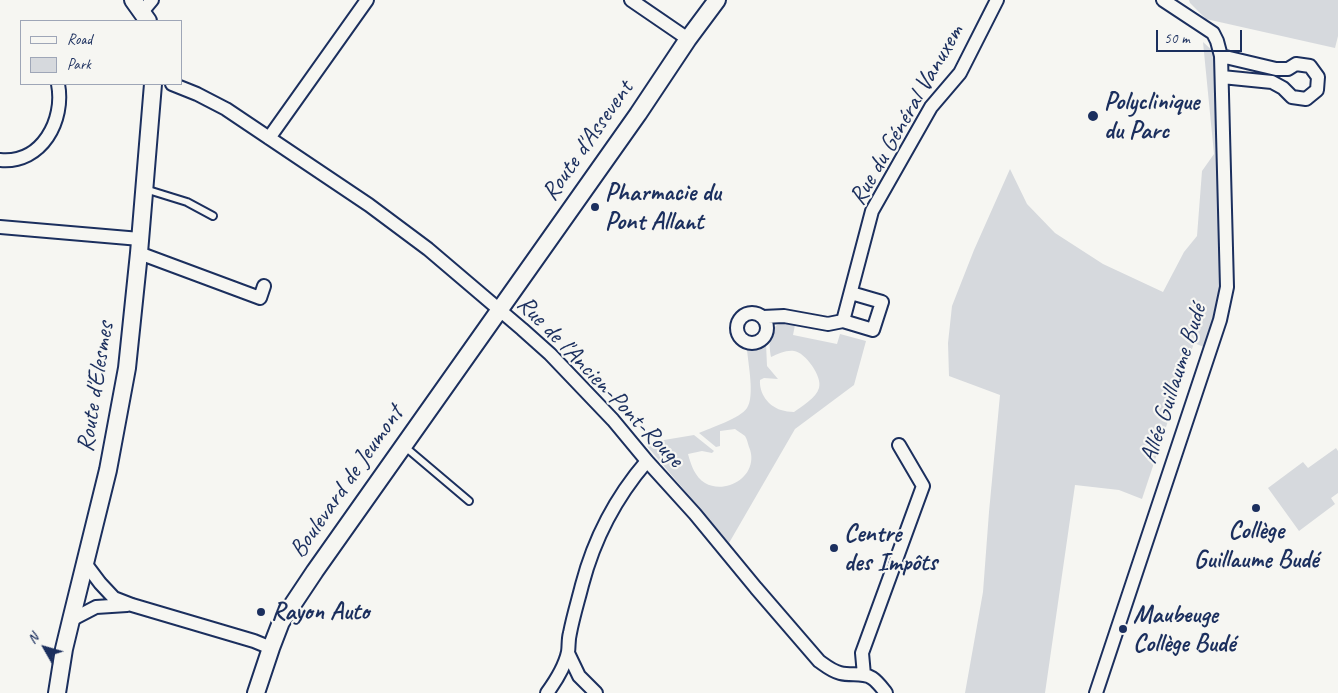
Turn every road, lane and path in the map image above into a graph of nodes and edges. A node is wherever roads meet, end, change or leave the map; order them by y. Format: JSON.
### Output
{"nodes":[{"id":1,"x":366,"y":0,"type":"edge"},
{"id":2,"x":631,"y":0,"type":"edge"},
{"id":3,"x":717,"y":0,"type":"edge"},
{"id":4,"x":997,"y":0,"type":"edge"},
{"id":5,"x":1170,"y":2,"type":"edge"},
{"id":6,"x":688,"y":39,"type":"junction"},
{"id":7,"x":1221,"y":56,"type":"junction"},
{"id":8,"x":1222,"y":77,"type":"junction"},
{"id":9,"x":58,"y":85,"type":"edge"},
{"id":10,"x":153,"y":85,"type":"edge"},
{"id":11,"x":174,"y":85,"type":"edge"},
{"id":12,"x":269,"y":138,"type":"junction"},
{"id":13,"x":0,"y":160,"type":"edge"},
{"id":14,"x":144,"y":188,"type":"junction"},
{"id":15,"x":213,"y":216,"type":"dead end"},
{"id":16,"x":0,"y":226,"type":"edge"},
{"id":17,"x":139,"y":246,"type":"junction"},
{"id":18,"x":264,"y":286,"type":"dead end"},
{"id":19,"x":851,"y":293,"type":"junction"},
{"id":20,"x":499,"y":310,"type":"junction"},
{"id":21,"x":763,"y":317,"type":"dead end"},
{"id":22,"x":843,"y":321,"type":"junction"},
{"id":23,"x":899,"y":445,"type":"dead end"},
{"id":24,"x":403,"y":446,"type":"junction"},
{"id":25,"x":647,"y":461,"type":"junction"},
{"id":26,"x":470,"y":501,"type":"dead end"},
{"id":27,"x":85,"y":563,"type":"junction"},
{"id":28,"x":132,"y":605,"type":"junction"},
{"id":29,"x":71,"y":620,"type":"junction"},
{"id":30,"x":271,"y":648,"type":"junction"},
{"id":31,"x":568,"y":654,"type":"junction"},
{"id":32,"x":864,"y":675,"type":"junction"},
{"id":33,"x":57,"y":693,"type":"edge"},
{"id":34,"x":256,"y":693,"type":"edge"},
{"id":35,"x":547,"y":693,"type":"edge"},
{"id":36,"x":596,"y":693,"type":"edge"},
{"id":37,"x":886,"y":693,"type":"edge"},
{"id":38,"x":1096,"y":693,"type":"edge"}],
"edges":[{"from":1,"to":12,"type":"street"},
{"from":2,"to":6,"type":"street"},
{"from":3,"to":6,"type":"street","name":"Route d'Assevent"},
{"from":4,"to":19,"type":"street","name":"Rue du Général Vanuxem"},
{"from":5,"to":7,"type":"street","name":"Allée Guillaume Budé"},
{"from":6,"to":20,"type":"street","name":"Route d'Assevent"},
{"from":7,"to":8,"type":"street","name":"Allée Guillaume Budé"},
{"from":7,"to":8,"type":"street"},
{"from":8,"to":38,"type":"street","name":"Allée Guillaume Budé"},
{"from":9,"to":13,"type":"street"},
{"from":10,"to":14,"type":"street","name":"Route d'Elesmes"},
{"from":11,"to":12,"type":"street","name":"Rue de l'Ancien-Pont-Rouge"},
{"from":12,"to":20,"type":"street","name":"Rue de l'Ancien-Pont-Rouge"},
{"from":14,"to":15,"type":"lane"},
{"from":14,"to":17,"type":"street","name":"Route d'Elesmes"},
{"from":16,"to":17,"type":"street"},
{"from":17,"to":18,"type":"street"},
{"from":17,"to":27,"type":"street","name":"Route d'Elesmes"},
{"from":19,"to":22,"type":"street","name":"Rue du Général Vanuxem"},
{"from":19,"to":22,"type":"street"},
{"from":20,"to":24,"type":"street","name":"Boulevard de Jeumont"},
{"from":20,"to":25,"type":"street","name":"Rue de l'Ancien-Pont-Rouge"},
{"from":21,"to":22,"type":"street"},
{"from":23,"to":32,"type":"street"},
{"from":24,"to":26,"type":"lane"},
{"from":24,"to":30,"type":"street","name":"Boulevard de Jeumont"},
{"from":25,"to":31,"type":"street"},
{"from":25,"to":32,"type":"street","name":"Rue de l'Ancien-Pont-Rouge"},
{"from":27,"to":28,"type":"street"},
{"from":27,"to":29,"type":"street","name":"Route d'Elesmes"},
{"from":28,"to":29,"type":"street"},
{"from":28,"to":30,"type":"street"},
{"from":29,"to":33,"type":"street","name":"Route d'Elesmes"},
{"from":30,"to":34,"type":"street","name":"Boulevard de Jeumont"},
{"from":31,"to":35,"type":"street"},
{"from":31,"to":36,"type":"street"},
{"from":32,"to":37,"type":"street"}]}
